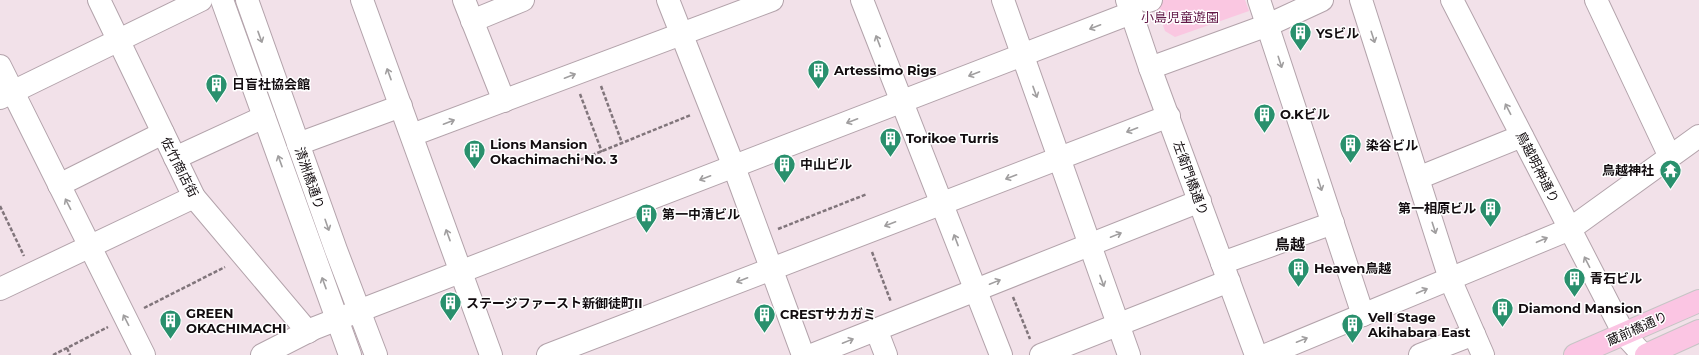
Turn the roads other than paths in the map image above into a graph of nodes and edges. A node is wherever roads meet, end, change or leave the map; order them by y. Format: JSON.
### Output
{"nodes":[{"id":1,"x":99,"y":0,"type":"edge"},
{"id":2,"x":201,"y":0,"type":"edge"},
{"id":3,"x":222,"y":0,"type":"edge"},
{"id":4,"x":247,"y":0,"type":"edge"},
{"id":5,"x":362,"y":0,"type":"edge"},
{"id":6,"x":464,"y":0,"type":"edge"},
{"id":7,"x":523,"y":0,"type":"edge"},
{"id":8,"x":668,"y":0,"type":"edge"},
{"id":9,"x":772,"y":0,"type":"edge"},
{"id":10,"x":862,"y":0,"type":"edge"},
{"id":11,"x":1003,"y":0,"type":"edge"},
{"id":12,"x":1259,"y":0,"type":"edge"},
{"id":13,"x":1322,"y":0,"type":"edge"},
{"id":14,"x":1361,"y":0,"type":"edge"},
{"id":15,"x":1452,"y":0,"type":"edge"},
{"id":16,"x":1596,"y":0,"type":"edge"},
{"id":17,"x":1139,"y":4,"type":"edge"},
{"id":18,"x":472,"y":21,"type":"junction"},
{"id":19,"x":1268,"y":25,"type":"junction"},
{"id":20,"x":682,"y":34,"type":"junction"},
{"id":21,"x":120,"y":40,"type":"junction"},
{"id":22,"x":1022,"y":55,"type":"junction"},
{"id":23,"x":0,"y":66,"type":"edge"},
{"id":24,"x":1150,"y":68,"type":"junction"},
{"id":25,"x":6,"y":95,"type":"edge"},
{"id":26,"x":504,"y":101,"type":"junction"},
{"id":27,"x":902,"y":102,"type":"junction"},
{"id":28,"x":401,"y":106,"type":"junction"},
{"id":29,"x":1169,"y":116,"type":"junction"},
{"id":30,"x":264,"y":117,"type":"junction"},
{"id":31,"x":163,"y":133,"type":"junction"},
{"id":32,"x":412,"y":136,"type":"junction"},
{"id":33,"x":1522,"y":136,"type":"junction"},
{"id":34,"x":1699,"y":136,"type":"edge"},
{"id":35,"x":298,"y":144,"type":"junction"},
{"id":36,"x":1670,"y":157,"type":"junction"},
{"id":37,"x":175,"y":158,"type":"junction"},
{"id":38,"x":1059,"y":158,"type":"junction"},
{"id":39,"x":734,"y":167,"type":"junction"},
{"id":40,"x":1418,"y":178,"type":"junction"},
{"id":41,"x":59,"y":185,"type":"junction"},
{"id":42,"x":194,"y":197,"type":"junction"},
{"id":43,"x":1200,"y":201,"type":"junction"},
{"id":44,"x":942,"y":203,"type":"junction"},
{"id":45,"x":1333,"y":224,"type":"junction"},
{"id":46,"x":1570,"y":228,"type":"junction"},
{"id":47,"x":1089,"y":245,"type":"junction"},
{"id":48,"x":90,"y":247,"type":"junction"},
{"id":49,"x":771,"y":269,"type":"junction"},
{"id":50,"x":462,"y":272,"type":"junction"},
{"id":51,"x":1226,"y":272,"type":"junction"},
{"id":52,"x":1450,"y":279,"type":"junction"},
{"id":53,"x":0,"y":289,"type":"edge"},
{"id":54,"x":975,"y":290,"type":"junction"},
{"id":55,"x":1699,"y":301,"type":"edge"},
{"id":56,"x":360,"y":311,"type":"junction"},
{"id":57,"x":1363,"y":315,"type":"junction"},
{"id":58,"x":338,"y":320,"type":"junction"},
{"id":59,"x":1118,"y":324,"type":"junction"},
{"id":60,"x":876,"y":329,"type":"junction"},
{"id":61,"x":1699,"y":331,"type":"edge"},
{"id":62,"x":308,"y":332,"type":"junction"},
{"id":63,"x":1474,"y":334,"type":"junction"},
{"id":64,"x":1624,"y":334,"type":"junction"},
{"id":65,"x":1036,"y":348,"type":"edge"},
{"id":66,"x":144,"y":355,"type":"edge"},
{"id":67,"x":262,"y":355,"type":"edge"},
{"id":68,"x":350,"y":355,"type":"edge"},
{"id":69,"x":376,"y":355,"type":"edge"},
{"id":70,"x":491,"y":355,"type":"edge"},
{"id":71,"x":548,"y":355,"type":"edge"},
{"id":72,"x":803,"y":355,"type":"edge"},
{"id":73,"x":812,"y":355,"type":"edge"},
{"id":74,"x":886,"y":355,"type":"edge"},
{"id":75,"x":1001,"y":355,"type":"edge"},
{"id":76,"x":1129,"y":355,"type":"edge"},
{"id":77,"x":1256,"y":355,"type":"edge"},
{"id":78,"x":1266,"y":355,"type":"edge"},
{"id":79,"x":1420,"y":355,"type":"edge"},
{"id":80,"x":1483,"y":355,"type":"edge"},
{"id":81,"x":1575,"y":355,"type":"edge"},
{"id":82,"x":1643,"y":355,"type":"edge"},
{"id":83,"x":1646,"y":355,"type":"edge"}],
"edges":[{"from":1,"to":21,"type":"street","name":"佐竹商店街"},
{"from":2,"to":21,"type":"street"},
{"from":3,"to":30,"type":"street","name":"清洲橋通り"},
{"from":4,"to":35,"type":"street","name":"清洲橋通り","one_way":true},
{"from":28,"to":5,"type":"street","one_way":true},
{"from":6,"to":18,"type":"street"},
{"from":7,"to":18,"type":"street"},
{"from":8,"to":20,"type":"street"},
{"from":9,"to":20,"type":"street"},
{"from":27,"to":10,"type":"street","one_way":true},
{"from":11,"to":22,"type":"street"},
{"from":12,"to":19,"type":"street"},
{"from":13,"to":19,"type":"street"},
{"from":14,"to":40,"type":"street","one_way":true},
{"from":33,"to":15,"type":"street","name":"鳥越明神通り","one_way":true},
{"from":16,"to":36,"type":"street"},
{"from":17,"to":22,"type":"street","one_way":true},
{"from":17,"to":24,"type":"street","name":"左衛門橋通り"},
{"from":18,"to":26,"type":"street"},
{"from":19,"to":24,"type":"street"},
{"from":19,"to":45,"type":"street","one_way":true},
{"from":26,"to":20,"type":"street","one_way":true},
{"from":20,"to":39,"type":"street"},
{"from":21,"to":25,"type":"street"},
{"from":21,"to":31,"type":"street","name":"佐竹商店街"},
{"from":22,"to":27,"type":"street","one_way":true},
{"from":22,"to":38,"type":"street","one_way":true},
{"from":23,"to":25,"type":"street"},
{"from":24,"to":29,"type":"street","name":"左衛門橋通り"},
{"from":25,"to":41,"type":"street"},
{"from":32,"to":26,"type":"street","one_way":true},
{"from":27,"to":39,"type":"street","one_way":true},
{"from":27,"to":44,"type":"street"},
{"from":28,"to":32,"type":"street"},
{"from":28,"to":35,"type":"street"},
{"from":29,"to":38,"type":"street","one_way":true},
{"from":29,"to":43,"type":"street","name":"左衛門橋通り"},
{"from":30,"to":37,"type":"street"},
{"from":58,"to":30,"type":"street","name":"清洲橋通り","one_way":true},
{"from":31,"to":37,"type":"street","name":"佐竹商店街"},
{"from":31,"to":41,"type":"street"},
{"from":50,"to":32,"type":"street","one_way":true},
{"from":33,"to":40,"type":"street"},
{"from":33,"to":46,"type":"street","name":"鳥越明神通り"},
{"from":34,"to":36,"type":"street"},
{"from":35,"to":56,"type":"street","name":"清洲橋通り","one_way":true},
{"from":36,"to":46,"type":"street"},
{"from":37,"to":42,"type":"street","name":"佐竹商店街"},
{"from":38,"to":44,"type":"street","one_way":true},
{"from":38,"to":47,"type":"street"},
{"from":39,"to":49,"type":"street"},
{"from":39,"to":50,"type":"street","one_way":true},
{"from":40,"to":52,"type":"street","one_way":true},
{"from":48,"to":41,"type":"street","one_way":true},
{"from":42,"to":48,"type":"street"},
{"from":42,"to":62,"type":"street","name":"佐竹商店街"},
{"from":47,"to":43,"type":"street","one_way":true},
{"from":43,"to":51,"type":"street","name":"左衛門橋通り"},
{"from":44,"to":49,"type":"street","one_way":true},
{"from":54,"to":44,"type":"street","one_way":true},
{"from":45,"to":51,"type":"street"},
{"from":45,"to":57,"type":"street"},
{"from":52,"to":46,"type":"street","one_way":true},
{"from":64,"to":46,"type":"street","name":"鳥越明神通り","one_way":true},
{"from":54,"to":47,"type":"street","one_way":true},
{"from":47,"to":59,"type":"street","one_way":true},
{"from":48,"to":53,"type":"street"},
{"from":66,"to":48,"type":"street","one_way":true},
{"from":49,"to":71,"type":"street","one_way":true},
{"from":49,"to":72,"type":"street"},
{"from":50,"to":56,"type":"street"},
{"from":50,"to":70,"type":"street"},
{"from":51,"to":59,"type":"street"},
{"from":51,"to":77,"type":"street","name":"左衛門橋通り"},
{"from":57,"to":52,"type":"street","one_way":true},
{"from":52,"to":63,"type":"street"},
{"from":54,"to":60,"type":"street"},
{"from":54,"to":75,"type":"street"},
{"from":55,"to":64,"type":"main road","name":"蔵前橋通り"},
{"from":56,"to":58,"type":"street"},
{"from":56,"to":69,"type":"street","name":"清洲橋通り"},
{"from":78,"to":57,"type":"street","one_way":true},
{"from":58,"to":62,"type":"street"},
{"from":58,"to":68,"type":"street","name":"清洲橋通り"},
{"from":59,"to":65,"type":"street"},
{"from":59,"to":76,"type":"street"},
{"from":73,"to":60,"type":"street","one_way":true},
{"from":60,"to":74,"type":"street"},
{"from":61,"to":83,"type":"main road"},
{"from":62,"to":67,"type":"street"},
{"from":63,"to":79,"type":"street"},
{"from":63,"to":80,"type":"street"},
{"from":64,"to":81,"type":"main road","name":"蔵前橋通り"},
{"from":64,"to":82,"type":"street","name":"鳥越明神通り"}]}
